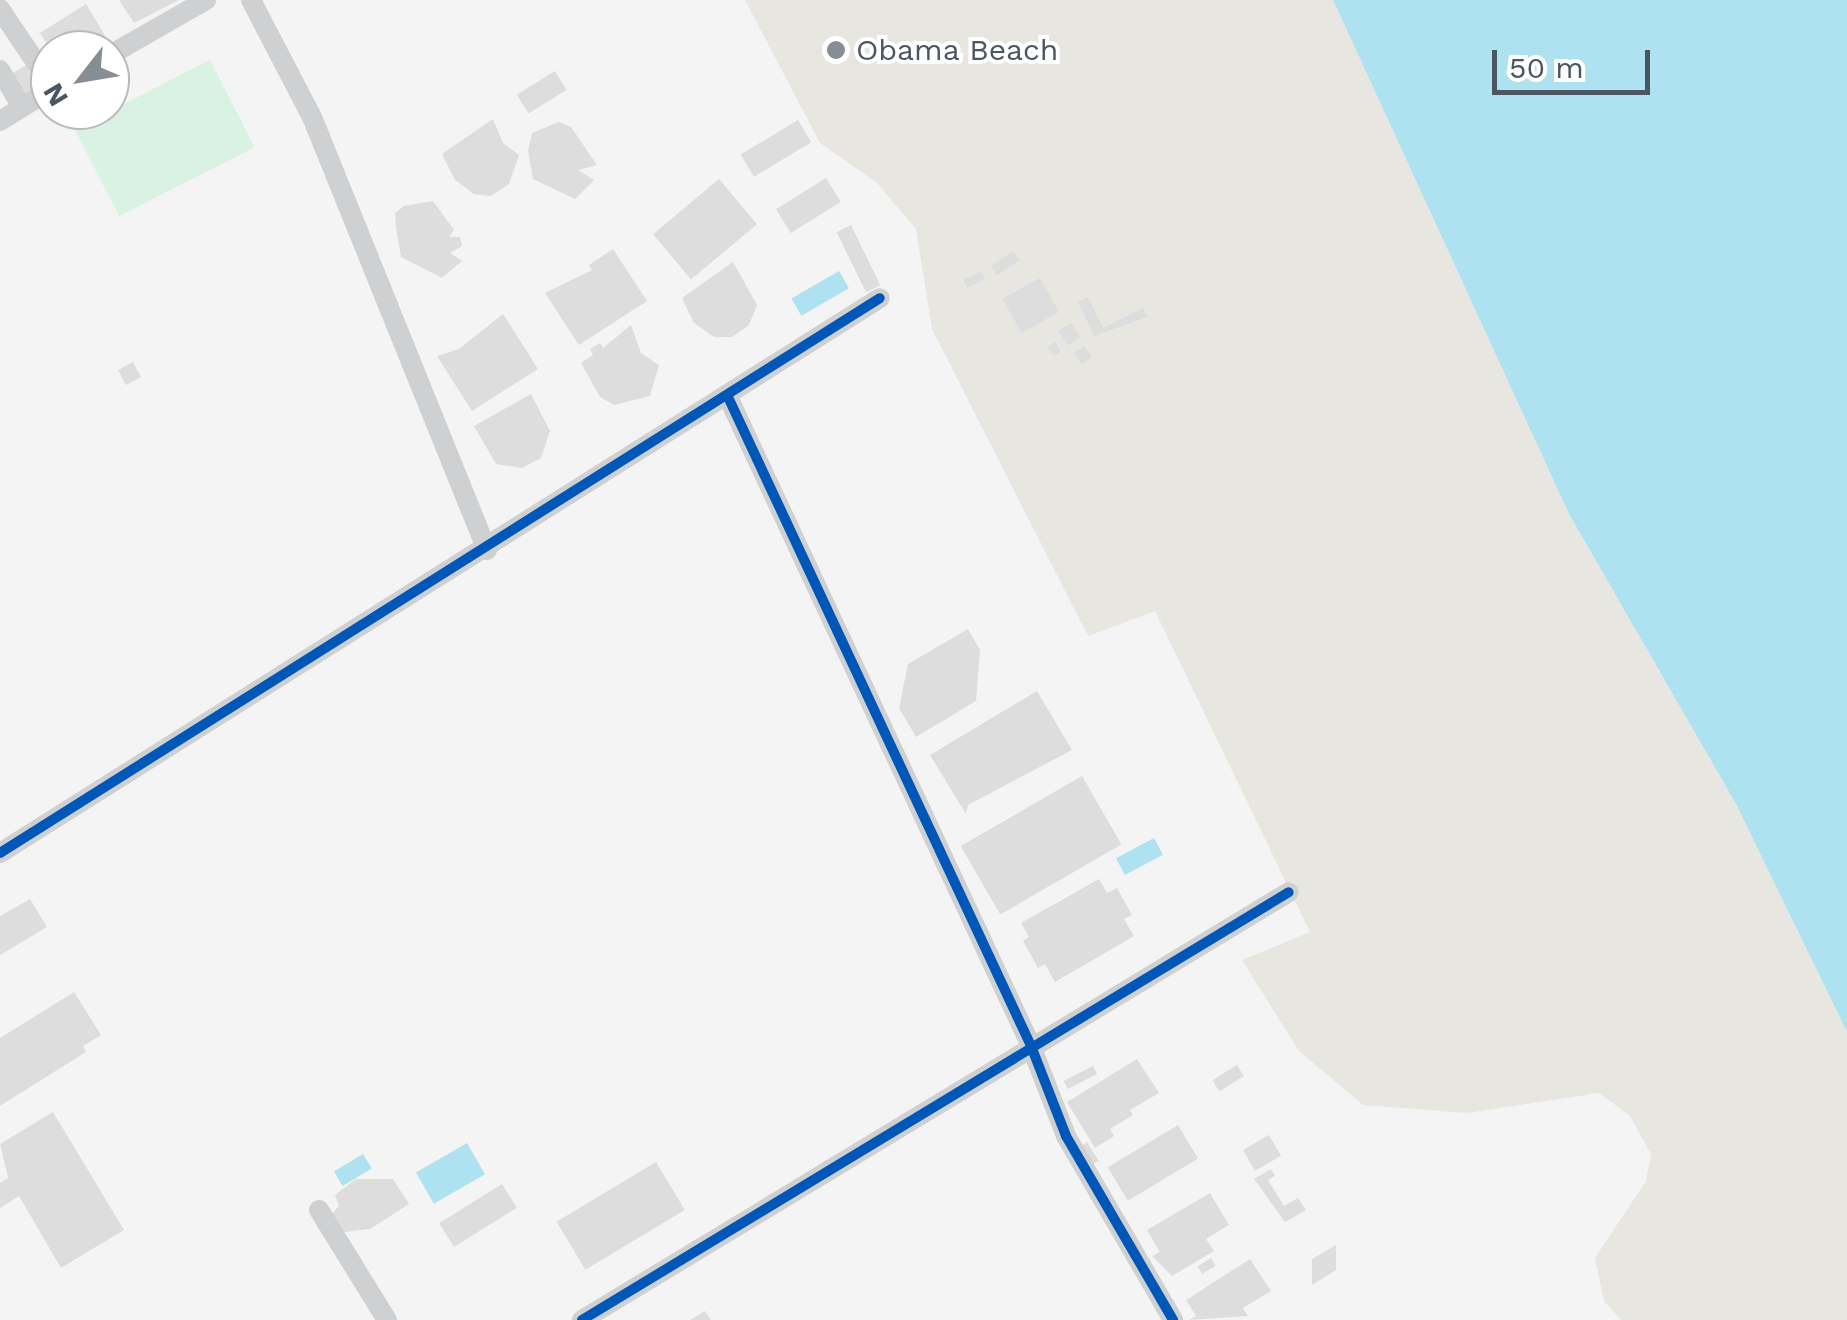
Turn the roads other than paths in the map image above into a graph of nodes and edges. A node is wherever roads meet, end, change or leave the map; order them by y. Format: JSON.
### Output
{"nodes":[{"id":1,"x":206,"y":0,"type":"edge"},
{"id":2,"x":251,"y":0,"type":"edge"},
{"id":3,"x":0,"y":8,"type":"edge"},
{"id":4,"x":130,"y":44,"type":"edge"},
{"id":5,"x":30,"y":55,"type":"edge"},
{"id":6,"x":0,"y":70,"type":"edge"},
{"id":7,"x":30,"y":101,"type":"edge"},
{"id":8,"x":22,"y":107,"type":"junction"},
{"id":9,"x":0,"y":121,"type":"edge"},
{"id":10,"x":880,"y":298,"type":"dead end"},
{"id":11,"x":728,"y":397,"type":"junction"},
{"id":12,"x":487,"y":550,"type":"junction"},
{"id":13,"x":0,"y":853,"type":"edge"},
{"id":14,"x":1290,"y":892,"type":"dead end"},
{"id":15,"x":1031,"y":1046,"type":"junction"},
{"id":16,"x":319,"y":1210,"type":"dead end"},
{"id":17,"x":388,"y":1320,"type":"edge"},
{"id":18,"x":582,"y":1320,"type":"edge"},
{"id":19,"x":1173,"y":1320,"type":"edge"}],
"edges":[{"from":1,"to":4,"type":"street"},
{"from":2,"to":12,"type":"street"},
{"from":3,"to":5,"type":"street"},
{"from":6,"to":8,"type":"street"},
{"from":7,"to":8,"type":"street"},
{"from":8,"to":9,"type":"street"},
{"from":10,"to":11,"type":"street"},
{"from":11,"to":12,"type":"street"},
{"from":11,"to":15,"type":"street"},
{"from":12,"to":13,"type":"street"},
{"from":14,"to":15,"type":"street"},
{"from":15,"to":18,"type":"street"},
{"from":15,"to":19,"type":"street"},
{"from":16,"to":17,"type":"street"}]}
